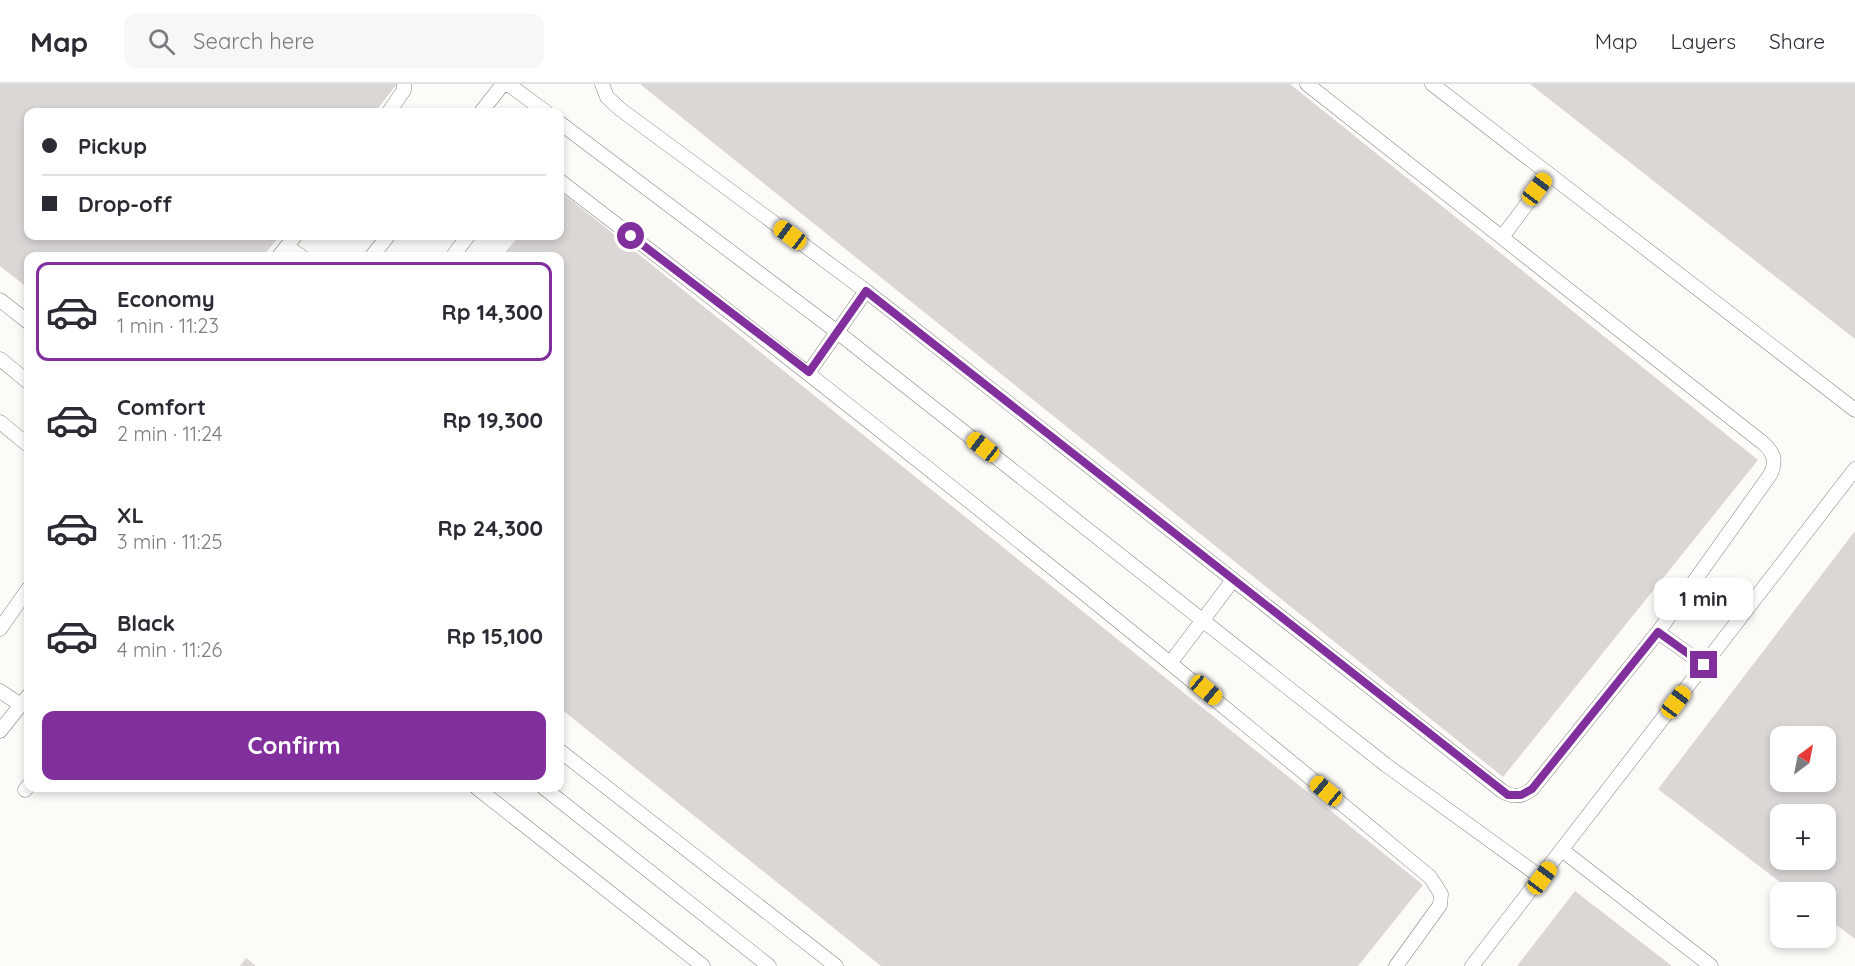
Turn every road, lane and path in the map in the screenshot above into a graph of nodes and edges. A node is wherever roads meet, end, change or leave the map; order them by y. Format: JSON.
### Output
{"nodes":[{"id":1,"x":404,"y":84,"type":"edge"},
{"id":2,"x":503,"y":84,"type":"edge"},
{"id":3,"x":508,"y":84,"type":"edge"},
{"id":4,"x":602,"y":84,"type":"edge"},
{"id":5,"x":1307,"y":84,"type":"edge"},
{"id":6,"x":1431,"y":84,"type":"edge"},
{"id":7,"x":392,"y":108,"type":"edge"},
{"id":8,"x":485,"y":108,"type":"edge"},
{"id":9,"x":541,"y":108,"type":"edge"},
{"id":10,"x":564,"y":126,"type":"edge"},
{"id":11,"x":1549,"y":174,"type":"junction"},
{"id":12,"x":564,"y":185,"type":"edge"},
{"id":13,"x":1503,"y":236,"type":"junction"},
{"id":14,"x":385,"y":240,"type":"edge"},
{"id":15,"x":375,"y":252,"type":"edge"},
{"id":16,"x":866,"y":291,"type":"junction"},
{"id":17,"x":0,"y":300,"type":"edge"},
{"id":18,"x":24,"y":319,"type":"edge"},
{"id":19,"x":836,"y":331,"type":"junction"},
{"id":20,"x":0,"y":359,"type":"edge"},
{"id":21,"x":809,"y":372,"type":"junction"},
{"id":22,"x":24,"y":379,"type":"edge"},
{"id":23,"x":1855,"y":410,"type":"edge"},
{"id":24,"x":0,"y":422,"type":"edge"},
{"id":25,"x":24,"y":442,"type":"edge"},
{"id":26,"x":1855,"y":469,"type":"edge"},
{"id":27,"x":1233,"y":580,"type":"junction"},
{"id":28,"x":24,"y":595,"type":"edge"},
{"id":29,"x":1203,"y":620,"type":"junction"},
{"id":30,"x":0,"y":629,"type":"edge"},
{"id":31,"x":1658,"y":632,"type":"junction"},
{"id":32,"x":1171,"y":662,"type":"junction"},
{"id":33,"x":1704,"y":665,"type":"junction"},
{"id":34,"x":0,"y":691,"type":"edge"},
{"id":35,"x":24,"y":701,"type":"edge"},
{"id":36,"x":24,"y":702,"type":"edge"},
{"id":37,"x":0,"y":731,"type":"edge"},
{"id":38,"x":564,"y":754,"type":"edge"},
{"id":39,"x":549,"y":792,"type":"edge"},
{"id":40,"x":494,"y":793,"type":"edge"},
{"id":41,"x":1562,"y":850,"type":"junction"},
{"id":42,"x":1542,"y":878,"type":"junction"},
{"id":43,"x":703,"y":966,"type":"edge"},
{"id":44,"x":769,"y":966,"type":"edge"},
{"id":45,"x":837,"y":966,"type":"edge"},
{"id":46,"x":1396,"y":966,"type":"edge"},
{"id":47,"x":1472,"y":966,"type":"edge"},
{"id":48,"x":1712,"y":966,"type":"edge"}],
"edges":[{"from":1,"to":7,"type":"lane"},
{"from":2,"to":8,"type":"lane"},
{"from":3,"to":9,"type":"lane"},
{"from":4,"to":16,"type":"lane"},
{"from":5,"to":13,"type":"lane"},
{"from":6,"to":11,"type":"lane"},
{"from":10,"to":19,"type":"lane"},
{"from":11,"to":13,"type":"lane"},
{"from":11,"to":23,"type":"lane"},
{"from":12,"to":21,"type":"lane"},
{"from":13,"to":31,"type":"lane"},
{"from":14,"to":15,"type":"lane"},
{"from":16,"to":19,"type":"lane"},
{"from":16,"to":27,"type":"lane"},
{"from":17,"to":18,"type":"lane"},
{"from":19,"to":21,"type":"lane"},
{"from":19,"to":29,"type":"lane"},
{"from":20,"to":22,"type":"lane"},
{"from":21,"to":32,"type":"lane"},
{"from":24,"to":25,"type":"lane"},
{"from":26,"to":33,"type":"lane"},
{"from":27,"to":29,"type":"lane"},
{"from":27,"to":31,"type":"lane"},
{"from":28,"to":30,"type":"lane"},
{"from":29,"to":32,"type":"lane"},
{"from":29,"to":42,"type":"lane"},
{"from":31,"to":33,"type":"lane"},
{"from":32,"to":46,"type":"lane"},
{"from":33,"to":41,"type":"lane"},
{"from":34,"to":35,"type":"lane"},
{"from":36,"to":37,"type":"lane"},
{"from":38,"to":45,"type":"lane"},
{"from":39,"to":44,"type":"lane"},
{"from":40,"to":43,"type":"lane"},
{"from":41,"to":42,"type":"lane"},
{"from":41,"to":48,"type":"lane"},
{"from":42,"to":47,"type":"lane"}]}
